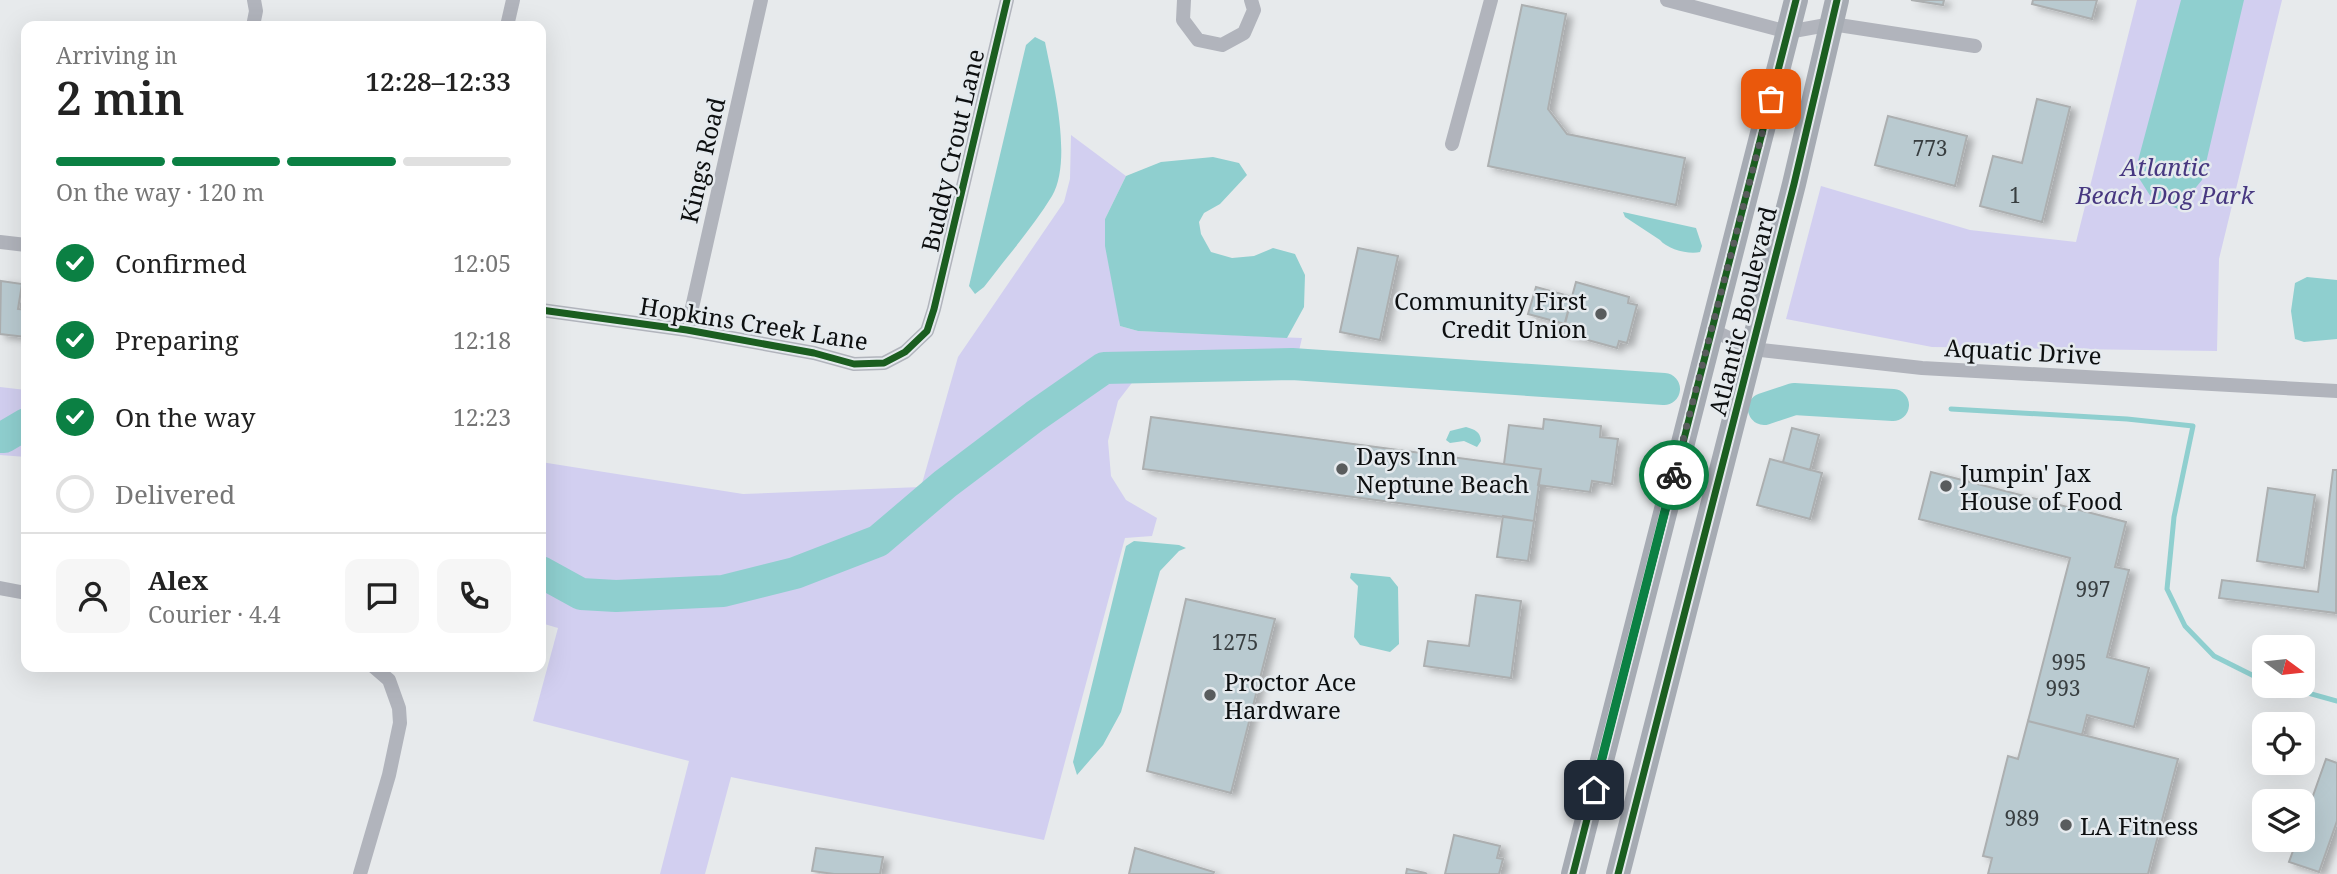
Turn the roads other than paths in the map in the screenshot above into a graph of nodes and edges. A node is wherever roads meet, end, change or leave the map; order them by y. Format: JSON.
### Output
{"nodes":[{"id":1,"x":254,"y":0,"type":"edge"},
{"id":2,"x":513,"y":0,"type":"edge"},
{"id":3,"x":761,"y":0,"type":"edge"},
{"id":4,"x":1007,"y":0,"type":"edge"},
{"id":5,"x":1184,"y":0,"type":"edge"},
{"id":6,"x":1251,"y":0,"type":"edge"},
{"id":7,"x":1490,"y":0,"type":"edge"},
{"id":8,"x":1667,"y":0,"type":"edge"},
{"id":9,"x":1796,"y":0,"type":"edge"},
{"id":10,"x":1835,"y":12,"type":"edge"},
{"id":11,"x":254,"y":21,"type":"edge"},
{"id":12,"x":508,"y":21,"type":"edge"},
{"id":13,"x":1788,"y":32,"type":"junction"},
{"id":14,"x":1975,"y":46,"type":"dead end"},
{"id":15,"x":1452,"y":144,"type":"dead end"},
{"id":16,"x":0,"y":242,"type":"edge"},
{"id":17,"x":21,"y":244,"type":"edge"},
{"id":18,"x":934,"y":309,"type":"joint"},
{"id":19,"x":546,"y":311,"type":"edge"},
{"id":20,"x":687,"y":330,"type":"junction"},
{"id":21,"x":1712,"y":330,"type":"junction"},
{"id":22,"x":1752,"y":349,"type":"junction"},
{"id":23,"x":2337,"y":391,"type":"edge"},
{"id":24,"x":0,"y":588,"type":"edge"},
{"id":25,"x":21,"y":592,"type":"edge"},
{"id":26,"x":380,"y":672,"type":"edge"},
{"id":27,"x":360,"y":874,"type":"edge"},
{"id":28,"x":1573,"y":874,"type":"edge"},
{"id":29,"x":1618,"y":874,"type":"edge"}],
"edges":[{"from":1,"to":11,"type":"street"},
{"from":2,"to":12,"type":"street"},
{"from":3,"to":20,"type":"street","name":"Kings Road"},
{"from":4,"to":18,"type":"street","name":"Buddy Crout Lane"},
{"from":5,"to":6,"type":"street"},
{"from":7,"to":15,"type":"street"},
{"from":8,"to":13,"type":"street"},
{"from":9,"to":13,"type":"highway","name":"Atlantic Boulevard"},
{"from":10,"to":13,"type":"street"},
{"from":10,"to":14,"type":"street"},
{"from":10,"to":22,"type":"highway","name":"Atlantic Boulevard"},
{"from":13,"to":21,"type":"highway","name":"Atlantic Boulevard"},
{"from":16,"to":17,"type":"street"},
{"from":18,"to":20,"type":"street","name":"Hopkins Creek Lane"},
{"from":19,"to":20,"type":"street","name":"Hopkins Creek Lane"},
{"from":21,"to":22,"type":"street","name":"Aquatic Drive"},
{"from":21,"to":28,"type":"highway","name":"Atlantic Boulevard"},
{"from":22,"to":23,"type":"street","name":"Aquatic Drive"},
{"from":22,"to":29,"type":"highway","name":"Atlantic Boulevard"},
{"from":24,"to":25,"type":"street"},
{"from":26,"to":27,"type":"street"}]}
